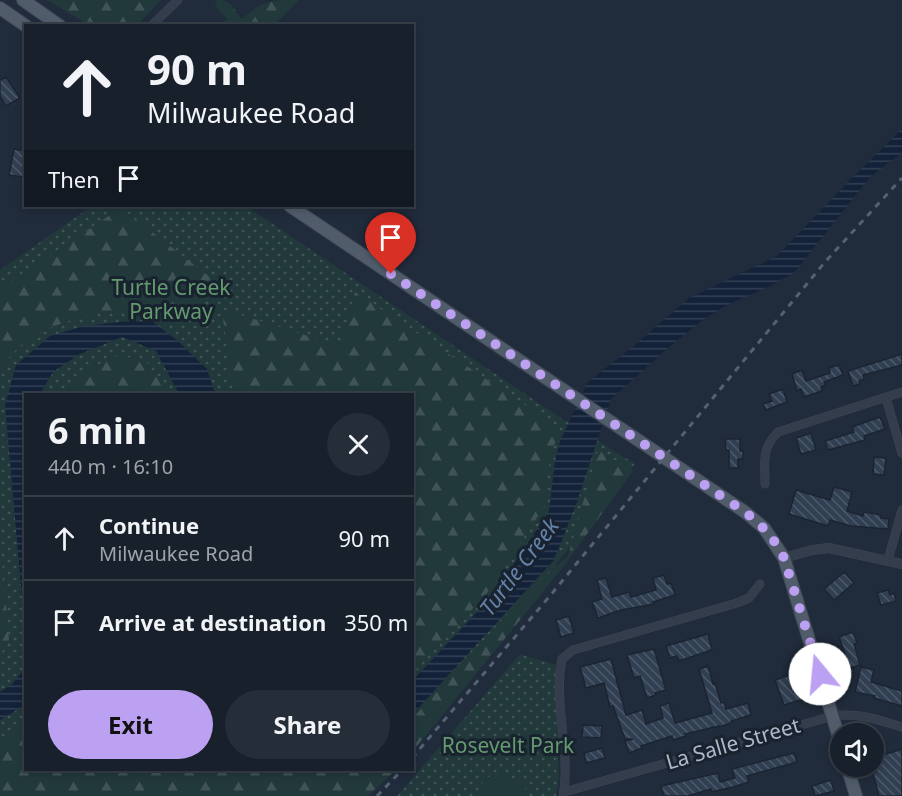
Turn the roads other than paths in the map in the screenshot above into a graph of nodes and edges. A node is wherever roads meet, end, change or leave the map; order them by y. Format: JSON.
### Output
{"nodes":[{"id":1,"x":23,"y":0,"type":"edge"},
{"id":2,"x":178,"y":0,"type":"edge"},
{"id":3,"x":0,"y":8,"type":"edge"},
{"id":4,"x":57,"y":24,"type":"edge"},
{"id":5,"x":153,"y":24,"type":"edge"},
{"id":6,"x":24,"y":25,"type":"edge"},
{"id":7,"x":293,"y":207,"type":"edge"},
{"id":8,"x":902,"y":392,"type":"edge"},
{"id":9,"x":886,"y":398,"type":"junction"},
{"id":10,"x":902,"y":453,"type":"edge"},
{"id":11,"x":765,"y":484,"type":"dead end"},
{"id":12,"x":902,"y":510,"type":"edge"},
{"id":13,"x":784,"y":558,"type":"junction"},
{"id":14,"x":888,"y":560,"type":"junction"},
{"id":15,"x":902,"y":564,"type":"edge"},
{"id":16,"x":760,"y":584,"type":"dead end"},
{"id":17,"x":833,"y":716,"type":"junction"},
{"id":18,"x":835,"y":723,"type":"edge"},
{"id":19,"x":902,"y":727,"type":"edge"},
{"id":20,"x":850,"y":777,"type":"edge"},
{"id":21,"x":564,"y":794,"type":"edge"},
{"id":22,"x":856,"y":796,"type":"edge"}],
"edges":[{"from":1,"to":4,"type":"main road"},
{"from":2,"to":5,"type":"street"},
{"from":3,"to":6,"type":"main road"},
{"from":7,"to":13,"type":"main road"},
{"from":8,"to":9,"type":"street"},
{"from":9,"to":10,"type":"street"},
{"from":9,"to":11,"type":"street"},
{"from":12,"to":14,"type":"street"},
{"from":13,"to":14,"type":"street"},
{"from":13,"to":17,"type":"main road"},
{"from":14,"to":15,"type":"street"},
{"from":16,"to":21,"type":"street"},
{"from":17,"to":18,"type":"main road"},
{"from":17,"to":19,"type":"street","name":"La Salle Street"},
{"from":17,"to":21,"type":"street","name":"La Salle Street"},
{"from":20,"to":22,"type":"main road"}]}
